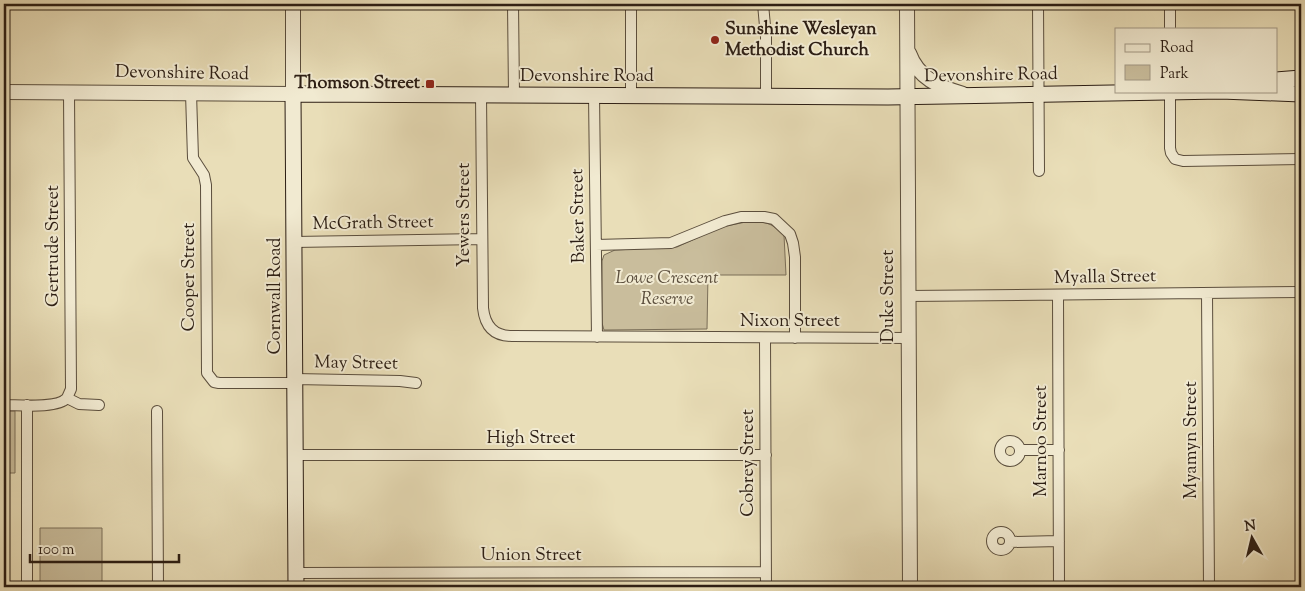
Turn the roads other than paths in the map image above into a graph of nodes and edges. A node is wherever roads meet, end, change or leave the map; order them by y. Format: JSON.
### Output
{"nodes":[{"id":1,"x":293,"y":4,"type":"edge"},
{"id":2,"x":513,"y":4,"type":"edge"},
{"id":3,"x":631,"y":4,"type":"edge"},
{"id":4,"x":763,"y":4,"type":"edge"},
{"id":5,"x":907,"y":4,"type":"edge"},
{"id":6,"x":1038,"y":4,"type":"edge"},
{"id":7,"x":1170,"y":4,"type":"edge"},
{"id":8,"x":1170,"y":28,"type":"edge"},
{"id":9,"x":907,"y":48,"type":"junction"},
{"id":10,"x":1301,"y":78,"type":"edge"},
{"id":11,"x":1278,"y":80,"type":"edge"},
{"id":12,"x":4,"y":92,"type":"edge"},
{"id":13,"x":69,"y":92,"type":"junction"},
{"id":14,"x":1115,"y":92,"type":"edge"},
{"id":15,"x":1170,"y":92,"type":"edge"},
{"id":16,"x":1248,"y":92,"type":"edge"},
{"id":17,"x":191,"y":93,"type":"junction"},
{"id":18,"x":1038,"y":93,"type":"junction"},
{"id":19,"x":293,"y":94,"type":"junction"},
{"id":20,"x":1301,"y":94,"type":"edge"},
{"id":21,"x":481,"y":95,"type":"junction"},
{"id":22,"x":514,"y":95,"type":"junction"},
{"id":23,"x":594,"y":95,"type":"junction"},
{"id":24,"x":631,"y":95,"type":"junction"},
{"id":25,"x":967,"y":95,"type":"junction"},
{"id":26,"x":766,"y":96,"type":"junction"},
{"id":27,"x":906,"y":96,"type":"junction"},
{"id":28,"x":1301,"y":159,"type":"edge"},
{"id":29,"x":1040,"y":171,"type":"dead end"},
{"id":30,"x":482,"y":239,"type":"junction"},
{"id":31,"x":294,"y":242,"type":"junction"},
{"id":32,"x":596,"y":245,"type":"junction"},
{"id":33,"x":1301,"y":292,"type":"edge"},
{"id":34,"x":1207,"y":293,"type":"junction"},
{"id":35,"x":1058,"y":294,"type":"junction"},
{"id":36,"x":908,"y":296,"type":"junction"},
{"id":37,"x":493,"y":331,"type":"joint"},
{"id":38,"x":597,"y":336,"type":"junction"},
{"id":39,"x":765,"y":338,"type":"junction"},
{"id":40,"x":795,"y":338,"type":"junction"},
{"id":41,"x":908,"y":338,"type":"junction"},
{"id":42,"x":295,"y":381,"type":"junction"},
{"id":43,"x":416,"y":383,"type":"dead end"},
{"id":44,"x":68,"y":398,"type":"junction"},
{"id":45,"x":4,"y":405,"type":"edge"},
{"id":46,"x":27,"y":405,"type":"junction"},
{"id":47,"x":99,"y":405,"type":"dead end"},
{"id":48,"x":157,"y":411,"type":"dead end"},
{"id":49,"x":1020,"y":450,"type":"dead end"},
{"id":50,"x":1059,"y":450,"type":"junction"},
{"id":51,"x":766,"y":455,"type":"junction"},
{"id":52,"x":296,"y":456,"type":"junction"},
{"id":53,"x":1059,"y":540,"type":"junction"},
{"id":54,"x":1010,"y":542,"type":"dead end"},
{"id":55,"x":766,"y":572,"type":"junction"},
{"id":56,"x":296,"y":580,"type":"edge"},
{"id":57,"x":27,"y":587,"type":"edge"},
{"id":58,"x":158,"y":587,"type":"edge"},
{"id":59,"x":766,"y":587,"type":"edge"},
{"id":60,"x":910,"y":587,"type":"edge"},
{"id":61,"x":1059,"y":587,"type":"edge"},
{"id":62,"x":1209,"y":587,"type":"edge"}],
"edges":[{"from":1,"to":19,"type":"street","name":"Cornwall Road"},
{"from":2,"to":22,"type":"street"},
{"from":3,"to":24,"type":"street"},
{"from":4,"to":26,"type":"street"},
{"from":5,"to":9,"type":"street","name":"Duke Street"},
{"from":6,"to":18,"type":"street"},
{"from":7,"to":8,"type":"street"},
{"from":9,"to":25,"type":"street"},
{"from":9,"to":27,"type":"street","name":"Duke Street"},
{"from":10,"to":11,"type":"main road"},
{"from":12,"to":13,"type":"street","name":"Devonshire Road"},
{"from":13,"to":17,"type":"street","name":"Devonshire Road"},
{"from":13,"to":44,"type":"street","name":"Gertrude Street"},
{"from":14,"to":18,"type":"main road","name":"Devonshire Road"},
{"from":15,"to":28,"type":"street"},
{"from":16,"to":20,"type":"main road","name":"Devonshire Road"},
{"from":17,"to":19,"type":"street","name":"Devonshire Road"},
{"from":17,"to":42,"type":"street","name":"Cooper Street"},
{"from":18,"to":25,"type":"main road","name":"Devonshire Road"},
{"from":18,"to":29,"type":"street"},
{"from":19,"to":21,"type":"main road","name":"Devonshire Road"},
{"from":19,"to":31,"type":"main road","name":"Cornwall Road"},
{"from":21,"to":22,"type":"main road","name":"Devonshire Road"},
{"from":21,"to":30,"type":"street","name":"Yewers Street"},
{"from":22,"to":23,"type":"main road","name":"Devonshire Road"},
{"from":23,"to":24,"type":"main road","name":"Devonshire Road"},
{"from":23,"to":32,"type":"street","name":"Baker Street"},
{"from":24,"to":26,"type":"main road","name":"Devonshire Road"},
{"from":25,"to":27,"type":"main road","name":"Devonshire Road"},
{"from":26,"to":27,"type":"main road","name":"Devonshire Road"},
{"from":27,"to":36,"type":"street","name":"Duke Street"},
{"from":30,"to":31,"type":"street","name":"McGrath Street"},
{"from":30,"to":37,"type":"street","name":"Yewers Street"},
{"from":31,"to":42,"type":"main road","name":"Cornwall Road"},
{"from":32,"to":38,"type":"street","name":"Baker Street"},
{"from":32,"to":40,"type":"street"},
{"from":33,"to":34,"type":"street","name":"Myalla Street"},
{"from":34,"to":35,"type":"street","name":"Myalla Street"},
{"from":34,"to":62,"type":"street","name":"Myamyn Street"},
{"from":35,"to":36,"type":"street","name":"Myalla Street"},
{"from":35,"to":50,"type":"street","name":"Marnoo Street"},
{"from":36,"to":41,"type":"street","name":"Duke Street"},
{"from":37,"to":38,"type":"street","name":"Nixon Street"},
{"from":38,"to":39,"type":"street","name":"Nixon Street"},
{"from":39,"to":40,"type":"street","name":"Nixon Street"},
{"from":39,"to":51,"type":"street","name":"Cobrey Street"},
{"from":40,"to":41,"type":"street","name":"Nixon Street"},
{"from":41,"to":60,"type":"street","name":"Duke Street"},
{"from":42,"to":43,"type":"street","name":"May Street"},
{"from":42,"to":52,"type":"main road","name":"Cornwall Road"},
{"from":44,"to":46,"type":"street"},
{"from":44,"to":47,"type":"street"},
{"from":45,"to":46,"type":"street"},
{"from":46,"to":57,"type":"street"},
{"from":48,"to":58,"type":"street"},
{"from":49,"to":50,"type":"street"},
{"from":50,"to":53,"type":"street","name":"Marnoo Street"},
{"from":51,"to":52,"type":"street","name":"High Street"},
{"from":51,"to":55,"type":"street","name":"Cobrey Street"},
{"from":52,"to":56,"type":"main road","name":"Cornwall Road"},
{"from":53,"to":54,"type":"street"},
{"from":53,"to":61,"type":"street","name":"Marnoo Street"},
{"from":55,"to":56,"type":"street","name":"Union Street"},
{"from":55,"to":59,"type":"street","name":"Cobrey Street"}]}
